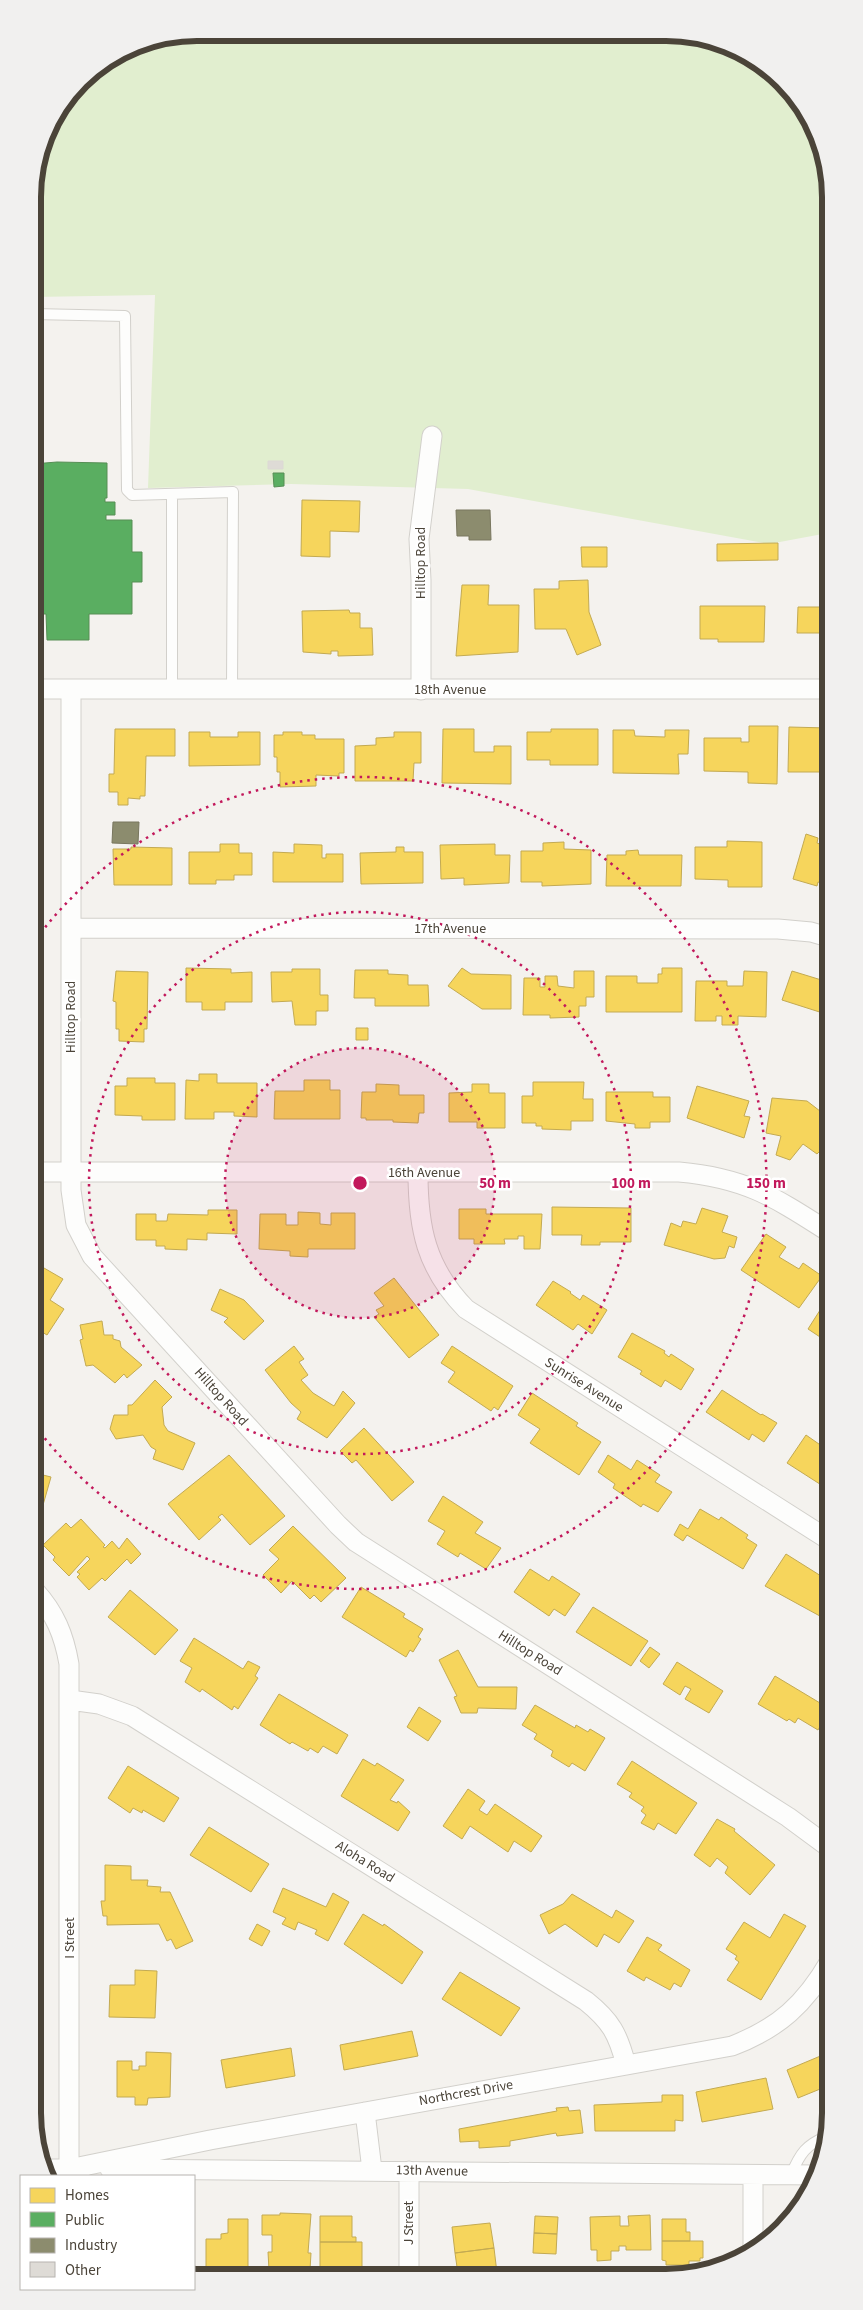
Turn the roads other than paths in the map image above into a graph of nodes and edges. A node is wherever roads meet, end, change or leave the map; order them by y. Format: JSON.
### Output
{"nodes":[{"id":1,"x":42,"y":314,"type":"edge"},
{"id":2,"x":432,"y":436,"type":"dead end"},
{"id":3,"x":172,"y":494,"type":"junction"},
{"id":4,"x":42,"y":689,"type":"edge"},
{"id":5,"x":72,"y":689,"type":"junction"},
{"id":6,"x":172,"y":689,"type":"junction"},
{"id":7,"x":232,"y":689,"type":"junction"},
{"id":8,"x":421,"y":690,"type":"junction"},
{"id":9,"x":822,"y":690,"type":"edge"},
{"id":10,"x":71,"y":928,"type":"junction"},
{"id":11,"x":822,"y":935,"type":"edge"},
{"id":12,"x":41,"y":1172,"type":"edge"},
{"id":13,"x":71,"y":1172,"type":"junction"},
{"id":14,"x":418,"y":1173,"type":"junction"},
{"id":15,"x":821,"y":1227,"type":"edge"},
{"id":16,"x":821,"y":1535,"type":"edge"},
{"id":17,"x":41,"y":1598,"type":"edge"},
{"id":18,"x":70,"y":1700,"type":"junction"},
{"id":19,"x":821,"y":1841,"type":"edge"},
{"id":20,"x":821,"y":1975,"type":"edge"},
{"id":21,"x":626,"y":2065,"type":"junction"},
{"id":22,"x":365,"y":2112,"type":"junction"},
{"id":23,"x":819,"y":2140,"type":"edge"},
{"id":24,"x":52,"y":2170,"type":"edge"},
{"id":25,"x":372,"y":2170,"type":"junction"},
{"id":26,"x":409,"y":2171,"type":"junction"},
{"id":27,"x":69,"y":2173,"type":"edge"},
{"id":28,"x":753,"y":2174,"type":"junction"},
{"id":29,"x":791,"y":2174,"type":"junction"},
{"id":30,"x":809,"y":2174,"type":"edge"},
{"id":31,"x":753,"y":2242,"type":"edge"},
{"id":32,"x":410,"y":2269,"type":"edge"}],
"edges":[{"from":1,"to":3,"type":"lane"},
{"from":2,"to":8,"type":"street","name":"Hilltop Road"},
{"from":3,"to":6,"type":"lane"},
{"from":3,"to":7,"type":"lane"},
{"from":4,"to":5,"type":"street","name":"18th Avenue"},
{"from":5,"to":6,"type":"street","name":"18th Avenue"},
{"from":5,"to":10,"type":"street","name":"Hilltop Road"},
{"from":6,"to":7,"type":"street","name":"18th Avenue"},
{"from":7,"to":8,"type":"street","name":"18th Avenue"},
{"from":8,"to":9,"type":"street","name":"18th Avenue"},
{"from":10,"to":11,"type":"street","name":"17th Avenue"},
{"from":10,"to":13,"type":"street","name":"Hilltop Road"},
{"from":12,"to":13,"type":"street","name":"16th Avenue"},
{"from":13,"to":14,"type":"street","name":"16th Avenue"},
{"from":13,"to":19,"type":"street","name":"Hilltop Road"},
{"from":14,"to":15,"type":"street","name":"16th Avenue"},
{"from":14,"to":16,"type":"street","name":"Sunrise Avenue"},
{"from":17,"to":18,"type":"street","name":"I Street"},
{"from":18,"to":21,"type":"street","name":"Aloha Road"},
{"from":18,"to":27,"type":"street","name":"I Street"},
{"from":20,"to":21,"type":"street","name":"Northcrest Drive"},
{"from":21,"to":22,"type":"street","name":"Northcrest Drive"},
{"from":22,"to":25,"type":"street"},
{"from":22,"to":27,"type":"street","name":"Northcrest Drive"},
{"from":23,"to":29,"type":"lane"},
{"from":24,"to":27,"type":"street","name":"13th Avenue"},
{"from":25,"to":26,"type":"street","name":"13th Avenue"},
{"from":25,"to":27,"type":"street","name":"13th Avenue"},
{"from":26,"to":28,"type":"street","name":"13th Avenue"},
{"from":26,"to":32,"type":"street","name":"J Street"},
{"from":28,"to":29,"type":"street","name":"13th Avenue"},
{"from":28,"to":31,"type":"street"},
{"from":29,"to":30,"type":"street","name":"13th Avenue"}]}
